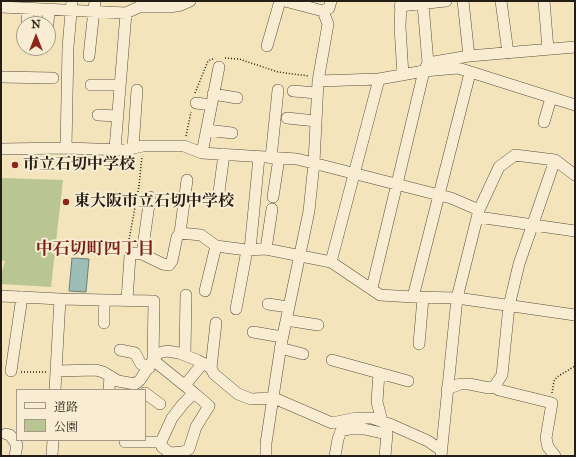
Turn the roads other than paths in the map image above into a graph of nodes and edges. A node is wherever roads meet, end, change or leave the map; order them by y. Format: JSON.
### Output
{"nodes":[{"id":1,"x":190,"y":1,"type":"edge"},
{"id":2,"x":280,"y":1,"type":"edge"},
{"id":3,"x":285,"y":1,"type":"edge"},
{"id":4,"x":331,"y":1,"type":"edge"},
{"id":5,"x":446,"y":1,"type":"edge"},
{"id":6,"x":463,"y":1,"type":"edge"},
{"id":7,"x":502,"y":1,"type":"edge"},
{"id":8,"x":544,"y":1,"type":"edge"},
{"id":9,"x":308,"y":4,"type":"edge"},
{"id":10,"x":401,"y":4,"type":"edge"},
{"id":11,"x":424,"y":4,"type":"junction"},
{"id":12,"x":72,"y":6,"type":"edge"},
{"id":13,"x":95,"y":6,"type":"edge"},
{"id":14,"x":1,"y":7,"type":"edge"},
{"id":15,"x":28,"y":8,"type":"junction"},
{"id":16,"x":49,"y":9,"type":"junction"},
{"id":17,"x":323,"y":11,"type":"junction"},
{"id":18,"x":126,"y":13,"type":"junction"},
{"id":19,"x":28,"y":16,"type":"edge"},
{"id":20,"x":49,"y":16,"type":"edge"},
{"id":21,"x":267,"y":46,"type":"dead end"},
{"id":22,"x":575,"y":47,"type":"edge"},
{"id":23,"x":548,"y":49,"type":"junction"},
{"id":24,"x":508,"y":53,"type":"junction"},
{"id":25,"x":89,"y":56,"type":"dead end"},
{"id":26,"x":469,"y":56,"type":"junction"},
{"id":27,"x":219,"y":62,"type":"road end"},
{"id":28,"x":426,"y":67,"type":"junction"},
{"id":29,"x":470,"y":73,"type":"junction"},
{"id":30,"x":403,"y":75,"type":"junction"},
{"id":31,"x":1,"y":77,"type":"edge"},
{"id":32,"x":53,"y":78,"type":"dead end"},
{"id":33,"x":318,"y":79,"type":"junction"},
{"id":34,"x":379,"y":79,"type":"junction"},
{"id":35,"x":91,"y":85,"type":"dead end"},
{"id":36,"x":120,"y":86,"type":"junction"},
{"id":37,"x":137,"y":90,"type":"dead end"},
{"id":38,"x":278,"y":90,"type":"dead end"},
{"id":39,"x":293,"y":91,"type":"dead end"},
{"id":40,"x":317,"y":93,"type":"junction"},
{"id":41,"x":237,"y":98,"type":"dead end"},
{"id":42,"x":551,"y":98,"type":"junction"},
{"id":43,"x":212,"y":100,"type":"junction"},
{"id":44,"x":196,"y":103,"type":"dead end"},
{"id":45,"x":575,"y":105,"type":"edge"},
{"id":46,"x":98,"y":115,"type":"dead end"},
{"id":47,"x":117,"y":116,"type":"junction"},
{"id":48,"x":287,"y":118,"type":"dead end"},
{"id":49,"x":316,"y":121,"type":"junction"},
{"id":50,"x":544,"y":122,"type":"dead end"},
{"id":51,"x":207,"y":130,"type":"junction"},
{"id":52,"x":232,"y":133,"type":"dead end"},
{"id":53,"x":138,"y":147,"type":"junction"},
{"id":54,"x":1,"y":148,"type":"edge"},
{"id":55,"x":66,"y":148,"type":"junction"},
{"id":56,"x":115,"y":149,"type":"junction"},
{"id":57,"x":202,"y":153,"type":"junction"},
{"id":58,"x":224,"y":154,"type":"junction"},
{"id":59,"x":259,"y":157,"type":"junction"},
{"id":60,"x":275,"y":158,"type":"junction"},
{"id":61,"x":555,"y":160,"type":"junction"},
{"id":62,"x":314,"y":163,"type":"junction"},
{"id":63,"x":354,"y":173,"type":"junction"},
{"id":64,"x":575,"y":175,"type":"edge"},
{"id":65,"x":187,"y":180,"type":"dead end"},
{"id":66,"x":397,"y":184,"type":"junction"},
{"id":67,"x":219,"y":192,"type":"dead end"},
{"id":68,"x":438,"y":194,"type":"junction"},
{"id":69,"x":150,"y":197,"type":"dead end"},
{"id":70,"x":273,"y":197,"type":"dead end"},
{"id":71,"x":272,"y":209,"type":"dead end"},
{"id":72,"x":479,"y":213,"type":"junction"},
{"id":73,"x":532,"y":226,"type":"junction"},
{"id":74,"x":575,"y":231,"type":"edge"},
{"id":75,"x":180,"y":233,"type":"junction"},
{"id":76,"x":216,"y":246,"type":"junction"},
{"id":77,"x":248,"y":250,"type":"junction"},
{"id":78,"x":266,"y":250,"type":"junction"},
{"id":79,"x":142,"y":254,"type":"junction"},
{"id":80,"x":299,"y":256,"type":"junction"},
{"id":81,"x":331,"y":262,"type":"junction"},
{"id":82,"x":372,"y":288,"type":"junction"},
{"id":83,"x":205,"y":291,"type":"dead end"},
{"id":84,"x":186,"y":295,"type":"dead end"},
{"id":85,"x":1,"y":296,"type":"edge"},
{"id":86,"x":22,"y":297,"type":"junction"},
{"id":87,"x":418,"y":297,"type":"junction"},
{"id":88,"x":457,"y":298,"type":"junction"},
{"id":89,"x":60,"y":299,"type":"junction"},
{"id":90,"x":104,"y":300,"type":"junction"},
{"id":91,"x":127,"y":300,"type":"junction"},
{"id":92,"x":268,"y":304,"type":"dead end"},
{"id":93,"x":509,"y":306,"type":"junction"},
{"id":94,"x":288,"y":308,"type":"junction"},
{"id":95,"x":236,"y":309,"type":"dead end"},
{"id":96,"x":575,"y":315,"type":"edge"},
{"id":97,"x":286,"y":320,"type":"junction"},
{"id":98,"x":104,"y":323,"type":"dead end"},
{"id":99,"x":216,"y":323,"type":"dead end"},
{"id":100,"x":318,"y":325,"type":"dead end"},
{"id":101,"x":253,"y":332,"type":"dead end"},
{"id":102,"x":281,"y":342,"type":"junction"},
{"id":103,"x":419,"y":344,"type":"dead end"},
{"id":104,"x":120,"y":350,"type":"dead end"},
{"id":105,"x":303,"y":354,"type":"dead end"},
{"id":106,"x":184,"y":355,"type":"junction"},
{"id":107,"x":332,"y":360,"type":"dead end"},
{"id":108,"x":151,"y":364,"type":"junction"},
{"id":109,"x":207,"y":366,"type":"junction"},
{"id":110,"x":11,"y":371,"type":"road end"},
{"id":111,"x":56,"y":371,"type":"junction"},
{"id":112,"x":379,"y":373,"type":"junction"},
{"id":113,"x":110,"y":376,"type":"junction"},
{"id":114,"x":408,"y":381,"type":"dead end"},
{"id":115,"x":185,"y":385,"type":"junction"},
{"id":116,"x":494,"y":386,"type":"junction"},
{"id":117,"x":55,"y":389,"type":"edge"},
{"id":118,"x":109,"y":389,"type":"edge"},
{"id":119,"x":138,"y":389,"type":"edge"},
{"id":120,"x":142,"y":389,"type":"edge"},
{"id":121,"x":447,"y":389,"type":"junction"},
{"id":122,"x":194,"y":393,"type":"junction"},
{"id":123,"x":146,"y":394,"type":"edge"},
{"id":124,"x":274,"y":398,"type":"junction"},
{"id":125,"x":160,"y":404,"type":"dead end"},
{"id":126,"x":382,"y":421,"type":"junction"},
{"id":127,"x":6,"y":434,"type":"dead end"},
{"id":128,"x":53,"y":441,"type":"edge"},
{"id":129,"x":125,"y":441,"type":"edge"},
{"id":130,"x":163,"y":449,"type":"edge"},
{"id":131,"x":441,"y":453,"type":"edge"},
{"id":132,"x":15,"y":456,"type":"edge"},
{"id":133,"x":52,"y":456,"type":"edge"},
{"id":134,"x":266,"y":456,"type":"edge"},
{"id":135,"x":335,"y":456,"type":"edge"},
{"id":136,"x":385,"y":456,"type":"edge"},
{"id":137,"x":555,"y":456,"type":"edge"}],
"edges":[{"from":1,"to":18,"type":"street"},
{"from":2,"to":21,"type":"street"},
{"from":3,"to":9,"type":"street"},
{"from":4,"to":17,"type":"street"},
{"from":5,"to":11,"type":"street"},
{"from":6,"to":26,"type":"street"},
{"from":7,"to":24,"type":"street"},
{"from":8,"to":23,"type":"street"},
{"from":9,"to":17,"type":"street"},
{"from":10,"to":11,"type":"street"},
{"from":10,"to":30,"type":"street"},
{"from":11,"to":28,"type":"street"},
{"from":12,"to":13,"type":"street"},
{"from":12,"to":16,"type":"street"},
{"from":12,"to":55,"type":"street"},
{"from":13,"to":18,"type":"street"},
{"from":13,"to":25,"type":"street"},
{"from":14,"to":15,"type":"street"},
{"from":15,"to":16,"type":"street"},
{"from":15,"to":19,"type":"street"},
{"from":16,"to":20,"type":"street"},
{"from":17,"to":33,"type":"street"},
{"from":18,"to":36,"type":"street"},
{"from":22,"to":23,"type":"street"},
{"from":23,"to":24,"type":"street"},
{"from":24,"to":26,"type":"street"},
{"from":26,"to":28,"type":"street"},
{"from":27,"to":43,"type":"street"},
{"from":28,"to":29,"type":"street"},
{"from":28,"to":30,"type":"street"},
{"from":28,"to":66,"type":"street"},
{"from":29,"to":42,"type":"street"},
{"from":29,"to":68,"type":"street"},
{"from":30,"to":34,"type":"street"},
{"from":31,"to":32,"type":"street"},
{"from":33,"to":34,"type":"street"},
{"from":33,"to":40,"type":"street"},
{"from":34,"to":63,"type":"street"},
{"from":35,"to":36,"type":"street"},
{"from":36,"to":47,"type":"street"},
{"from":37,"to":53,"type":"street"},
{"from":38,"to":60,"type":"street"},
{"from":39,"to":40,"type":"street"},
{"from":40,"to":49,"type":"street"},
{"from":41,"to":43,"type":"street"},
{"from":42,"to":45,"type":"street"},
{"from":42,"to":50,"type":"street"},
{"from":43,"to":44,"type":"street"},
{"from":43,"to":51,"type":"street"},
{"from":46,"to":47,"type":"street"},
{"from":47,"to":56,"type":"street"},
{"from":48,"to":49,"type":"street"},
{"from":49,"to":62,"type":"street"},
{"from":51,"to":52,"type":"street"},
{"from":51,"to":57,"type":"street"},
{"from":53,"to":56,"type":"street"},
{"from":53,"to":57,"type":"street"},
{"from":54,"to":55,"type":"street"},
{"from":55,"to":56,"type":"street"},
{"from":57,"to":58,"type":"street"},
{"from":58,"to":59,"type":"street"},
{"from":58,"to":67,"type":"street"},
{"from":59,"to":60,"type":"street"},
{"from":59,"to":77,"type":"street"},
{"from":60,"to":62,"type":"street"},
{"from":60,"to":70,"type":"street"},
{"from":61,"to":64,"type":"street"},
{"from":61,"to":72,"type":"street"},
{"from":61,"to":73,"type":"street"},
{"from":62,"to":63,"type":"street"},
{"from":62,"to":80,"type":"street"},
{"from":63,"to":66,"type":"street"},
{"from":63,"to":81,"type":"street"},
{"from":65,"to":75,"type":"street"},
{"from":66,"to":68,"type":"street"},
{"from":66,"to":82,"type":"street"},
{"from":68,"to":72,"type":"street"},
{"from":68,"to":87,"type":"street"},
{"from":69,"to":79,"type":"street"},
{"from":71,"to":78,"type":"street"},
{"from":72,"to":73,"type":"street"},
{"from":72,"to":88,"type":"street"},
{"from":73,"to":74,"type":"street"},
{"from":73,"to":93,"type":"street"},
{"from":75,"to":76,"type":"street"},
{"from":75,"to":79,"type":"street"},
{"from":76,"to":77,"type":"street"},
{"from":76,"to":83,"type":"street"},
{"from":77,"to":78,"type":"street"},
{"from":77,"to":95,"type":"street"},
{"from":78,"to":80,"type":"street"},
{"from":79,"to":91,"type":"street"},
{"from":80,"to":81,"type":"street"},
{"from":80,"to":94,"type":"street"},
{"from":81,"to":82,"type":"street"},
{"from":82,"to":87,"type":"street"},
{"from":84,"to":106,"type":"street"},
{"from":85,"to":86,"type":"street"},
{"from":86,"to":89,"type":"street"},
{"from":86,"to":110,"type":"street"},
{"from":87,"to":88,"type":"street"},
{"from":87,"to":103,"type":"street"},
{"from":88,"to":93,"type":"street"},
{"from":88,"to":121,"type":"street"},
{"from":89,"to":90,"type":"street"},
{"from":89,"to":111,"type":"street"},
{"from":90,"to":91,"type":"street"},
{"from":90,"to":98,"type":"street"},
{"from":91,"to":108,"type":"street"},
{"from":92,"to":94,"type":"street"},
{"from":93,"to":96,"type":"street"},
{"from":93,"to":116,"type":"street"},
{"from":94,"to":97,"type":"street"},
{"from":97,"to":100,"type":"street"},
{"from":97,"to":102,"type":"street"},
{"from":99,"to":109,"type":"street"},
{"from":101,"to":102,"type":"street"},
{"from":102,"to":105,"type":"street"},
{"from":102,"to":124,"type":"street"},
{"from":104,"to":108,"type":"street"},
{"from":106,"to":108,"type":"street"},
{"from":106,"to":109,"type":"street"},
{"from":107,"to":112,"type":"street"},
{"from":108,"to":115,"type":"street"},
{"from":108,"to":120,"type":"street"},
{"from":109,"to":115,"type":"street"},
{"from":109,"to":124,"type":"street"},
{"from":111,"to":113,"type":"street"},
{"from":111,"to":117,"type":"street"},
{"from":112,"to":114,"type":"street"},
{"from":112,"to":126,"type":"street"},
{"from":113,"to":118,"type":"street"},
{"from":113,"to":119,"type":"street"},
{"from":115,"to":122,"type":"street"},
{"from":116,"to":121,"type":"street"},
{"from":116,"to":137,"type":"street"},
{"from":121,"to":131,"type":"street"},
{"from":122,"to":130,"type":"street"},
{"from":122,"to":130,"type":"street"},
{"from":123,"to":125,"type":"street"},
{"from":124,"to":126,"type":"street"},
{"from":124,"to":134,"type":"street"},
{"from":126,"to":131,"type":"street"},
{"from":127,"to":132,"type":"street"},
{"from":128,"to":133,"type":"street"},
{"from":129,"to":130,"type":"street"},
{"from":135,"to":136,"type":"street"}]}
